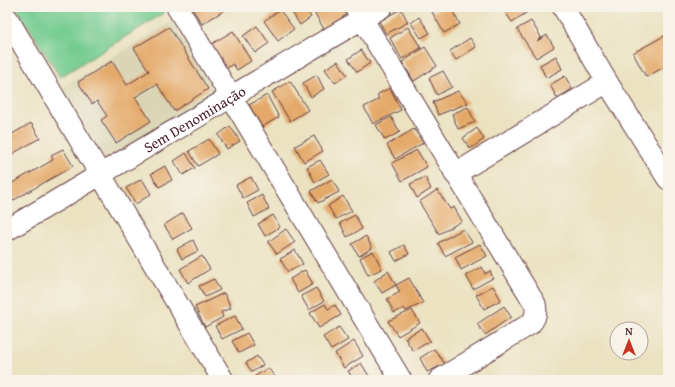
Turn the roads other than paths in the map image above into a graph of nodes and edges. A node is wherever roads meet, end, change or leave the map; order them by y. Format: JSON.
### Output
{"nodes":[{"id":1,"x":177,"y":7,"type":"edge"},
{"id":2,"x":382,"y":7,"type":"edge"},
{"id":3,"x":563,"y":7,"type":"edge"},
{"id":4,"x":358,"y":13,"type":"edge"},
{"id":5,"x":7,"y":18,"type":"edge"},
{"id":6,"x":607,"y":82,"type":"junction"},
{"id":7,"x":230,"y":97,"type":"junction"},
{"id":8,"x":455,"y":174,"type":"junction"},
{"id":9,"x":101,"y":175,"type":"junction"},
{"id":10,"x":668,"y":179,"type":"edge"},
{"id":11,"x":7,"y":230,"type":"edge"},
{"id":12,"x":222,"y":380,"type":"edge"},
{"id":13,"x":401,"y":380,"type":"edge"},
{"id":14,"x":440,"y":380,"type":"edge"}],
"edges":[{"from":1,"to":7,"type":"street"},
{"from":2,"to":4,"type":"street","name":"Sem Denominação"},
{"from":3,"to":6,"type":"street"},
{"from":4,"to":7,"type":"street","name":"Sem Denominação"},
{"from":4,"to":8,"type":"street"},
{"from":5,"to":9,"type":"street"},
{"from":6,"to":8,"type":"street"},
{"from":6,"to":10,"type":"street"},
{"from":7,"to":9,"type":"street","name":"Sem Denominação"},
{"from":7,"to":13,"type":"street"},
{"from":8,"to":14,"type":"street"},
{"from":9,"to":11,"type":"street","name":"Sem Denominação"},
{"from":9,"to":12,"type":"street"}]}
